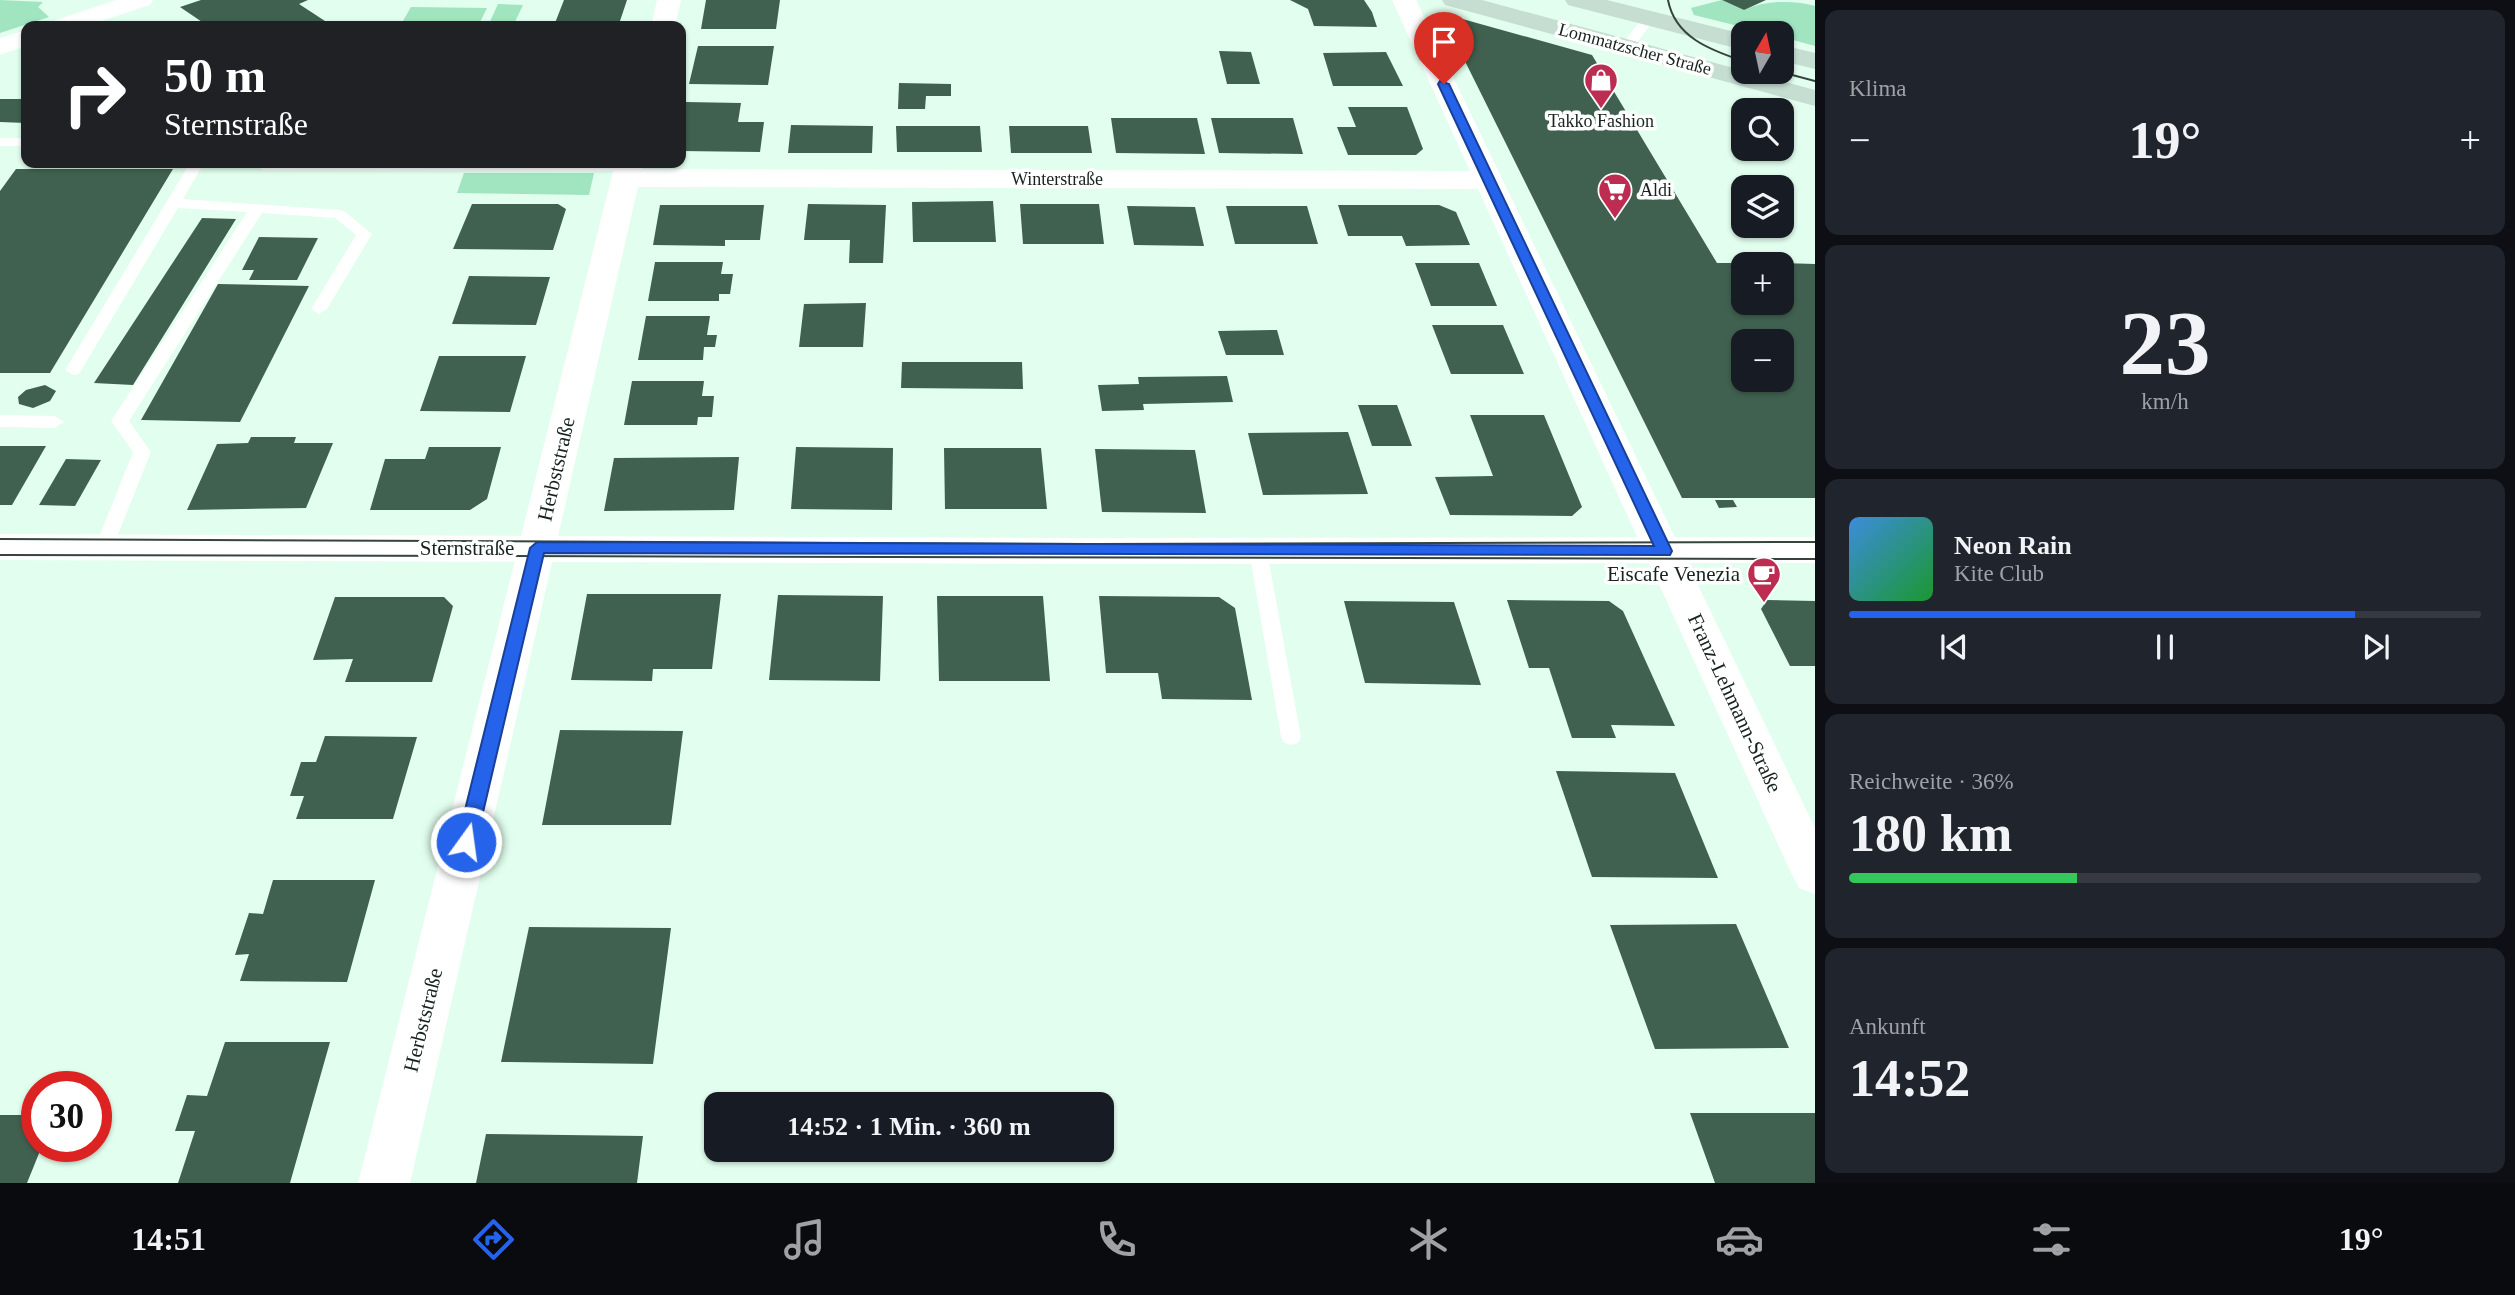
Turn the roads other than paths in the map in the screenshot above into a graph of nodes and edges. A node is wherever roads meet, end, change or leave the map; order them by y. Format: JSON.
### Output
{"nodes":[{"id":1,"x":141,"y":0,"type":"edge"},
{"id":2,"x":669,"y":0,"type":"edge"},
{"id":3,"x":1404,"y":0,"type":"edge"},
{"id":4,"x":1454,"y":0,"type":"edge"},
{"id":5,"x":1577,"y":0,"type":"edge"},
{"id":6,"x":1649,"y":18,"type":"junction"},
{"id":7,"x":77,"y":21,"type":"edge"},
{"id":8,"x":664,"y":21,"type":"edge"},
{"id":9,"x":1731,"y":39,"type":"edge"},
{"id":10,"x":21,"y":40,"type":"edge"},
{"id":11,"x":0,"y":47,"type":"edge"},
{"id":12,"x":1628,"y":47,"type":"junction"},
{"id":13,"x":1794,"y":55,"type":"edge"},
{"id":14,"x":1815,"y":61,"type":"edge"},
{"id":15,"x":1815,"y":98,"type":"edge"},
{"id":16,"x":0,"y":142,"type":"edge"},
{"id":17,"x":21,"y":142,"type":"edge"},
{"id":18,"x":194,"y":168,"type":"edge"},
{"id":19,"x":507,"y":168,"type":"edge"},
{"id":20,"x":627,"y":169,"type":"edge"},
{"id":21,"x":1489,"y":180,"type":"junction"},
{"id":22,"x":173,"y":203,"type":"junction"},
{"id":23,"x":257,"y":209,"type":"junction"},
{"id":24,"x":319,"y":309,"type":"dead end"},
{"id":25,"x":73,"y":370,"type":"dead end"},
{"id":26,"x":0,"y":421,"type":"edge"},
{"id":27,"x":55,"y":422,"type":"dead end"},
{"id":28,"x":0,"y":547,"type":"edge"},
{"id":29,"x":104,"y":547,"type":"junction"},
{"id":30,"x":537,"y":548,"type":"junction"},
{"id":31,"x":1815,"y":550,"type":"edge"},
{"id":32,"x":1258,"y":551,"type":"junction"},
{"id":33,"x":1665,"y":551,"type":"junction"},
{"id":34,"x":1291,"y":737,"type":"dead end"},
{"id":35,"x":1815,"y":875,"type":"edge"},
{"id":36,"x":384,"y":1183,"type":"edge"}],
"edges":[{"from":1,"to":7,"type":"street"},
{"from":2,"to":8,"type":"street"},
{"from":3,"to":21,"type":"street","name":"Franz-Lehmann-Straße"},
{"from":4,"to":12,"type":"main road","name":"Lommatzscher Straße"},
{"from":5,"to":6,"type":"main road","name":"Lommatzscher Straße"},
{"from":6,"to":9,"type":"main road","name":"Lommatzscher Straße"},
{"from":6,"to":12,"type":"lane"},
{"from":10,"to":11,"type":"street"},
{"from":12,"to":15,"type":"main road","name":"Lommatzscher Straße"},
{"from":13,"to":14,"type":"main road"},
{"from":16,"to":17,"type":"lane"},
{"from":18,"to":22,"type":"lane"},
{"from":19,"to":20,"type":"lane"},
{"from":20,"to":21,"type":"street","name":"Winterstraße"},
{"from":20,"to":30,"type":"street","name":"Herbststraße"},
{"from":21,"to":33,"type":"street","name":"Franz-Lehmann-Straße"},
{"from":22,"to":23,"type":"lane"},
{"from":22,"to":25,"type":"lane"},
{"from":23,"to":24,"type":"lane"},
{"from":23,"to":29,"type":"lane"},
{"from":26,"to":27,"type":"lane"},
{"from":28,"to":29,"type":"street","name":"Sternstraße"},
{"from":29,"to":30,"type":"street","name":"Sternstraße"},
{"from":30,"to":32,"type":"street","name":"Sternstraße"},
{"from":30,"to":36,"type":"street","name":"Herbststraße"},
{"from":31,"to":33,"type":"street","name":"Sternstraße"},
{"from":32,"to":33,"type":"street","name":"Sternstraße"},
{"from":32,"to":34,"type":"lane"},
{"from":33,"to":35,"type":"street","name":"Franz-Lehmann-Straße"}]}
